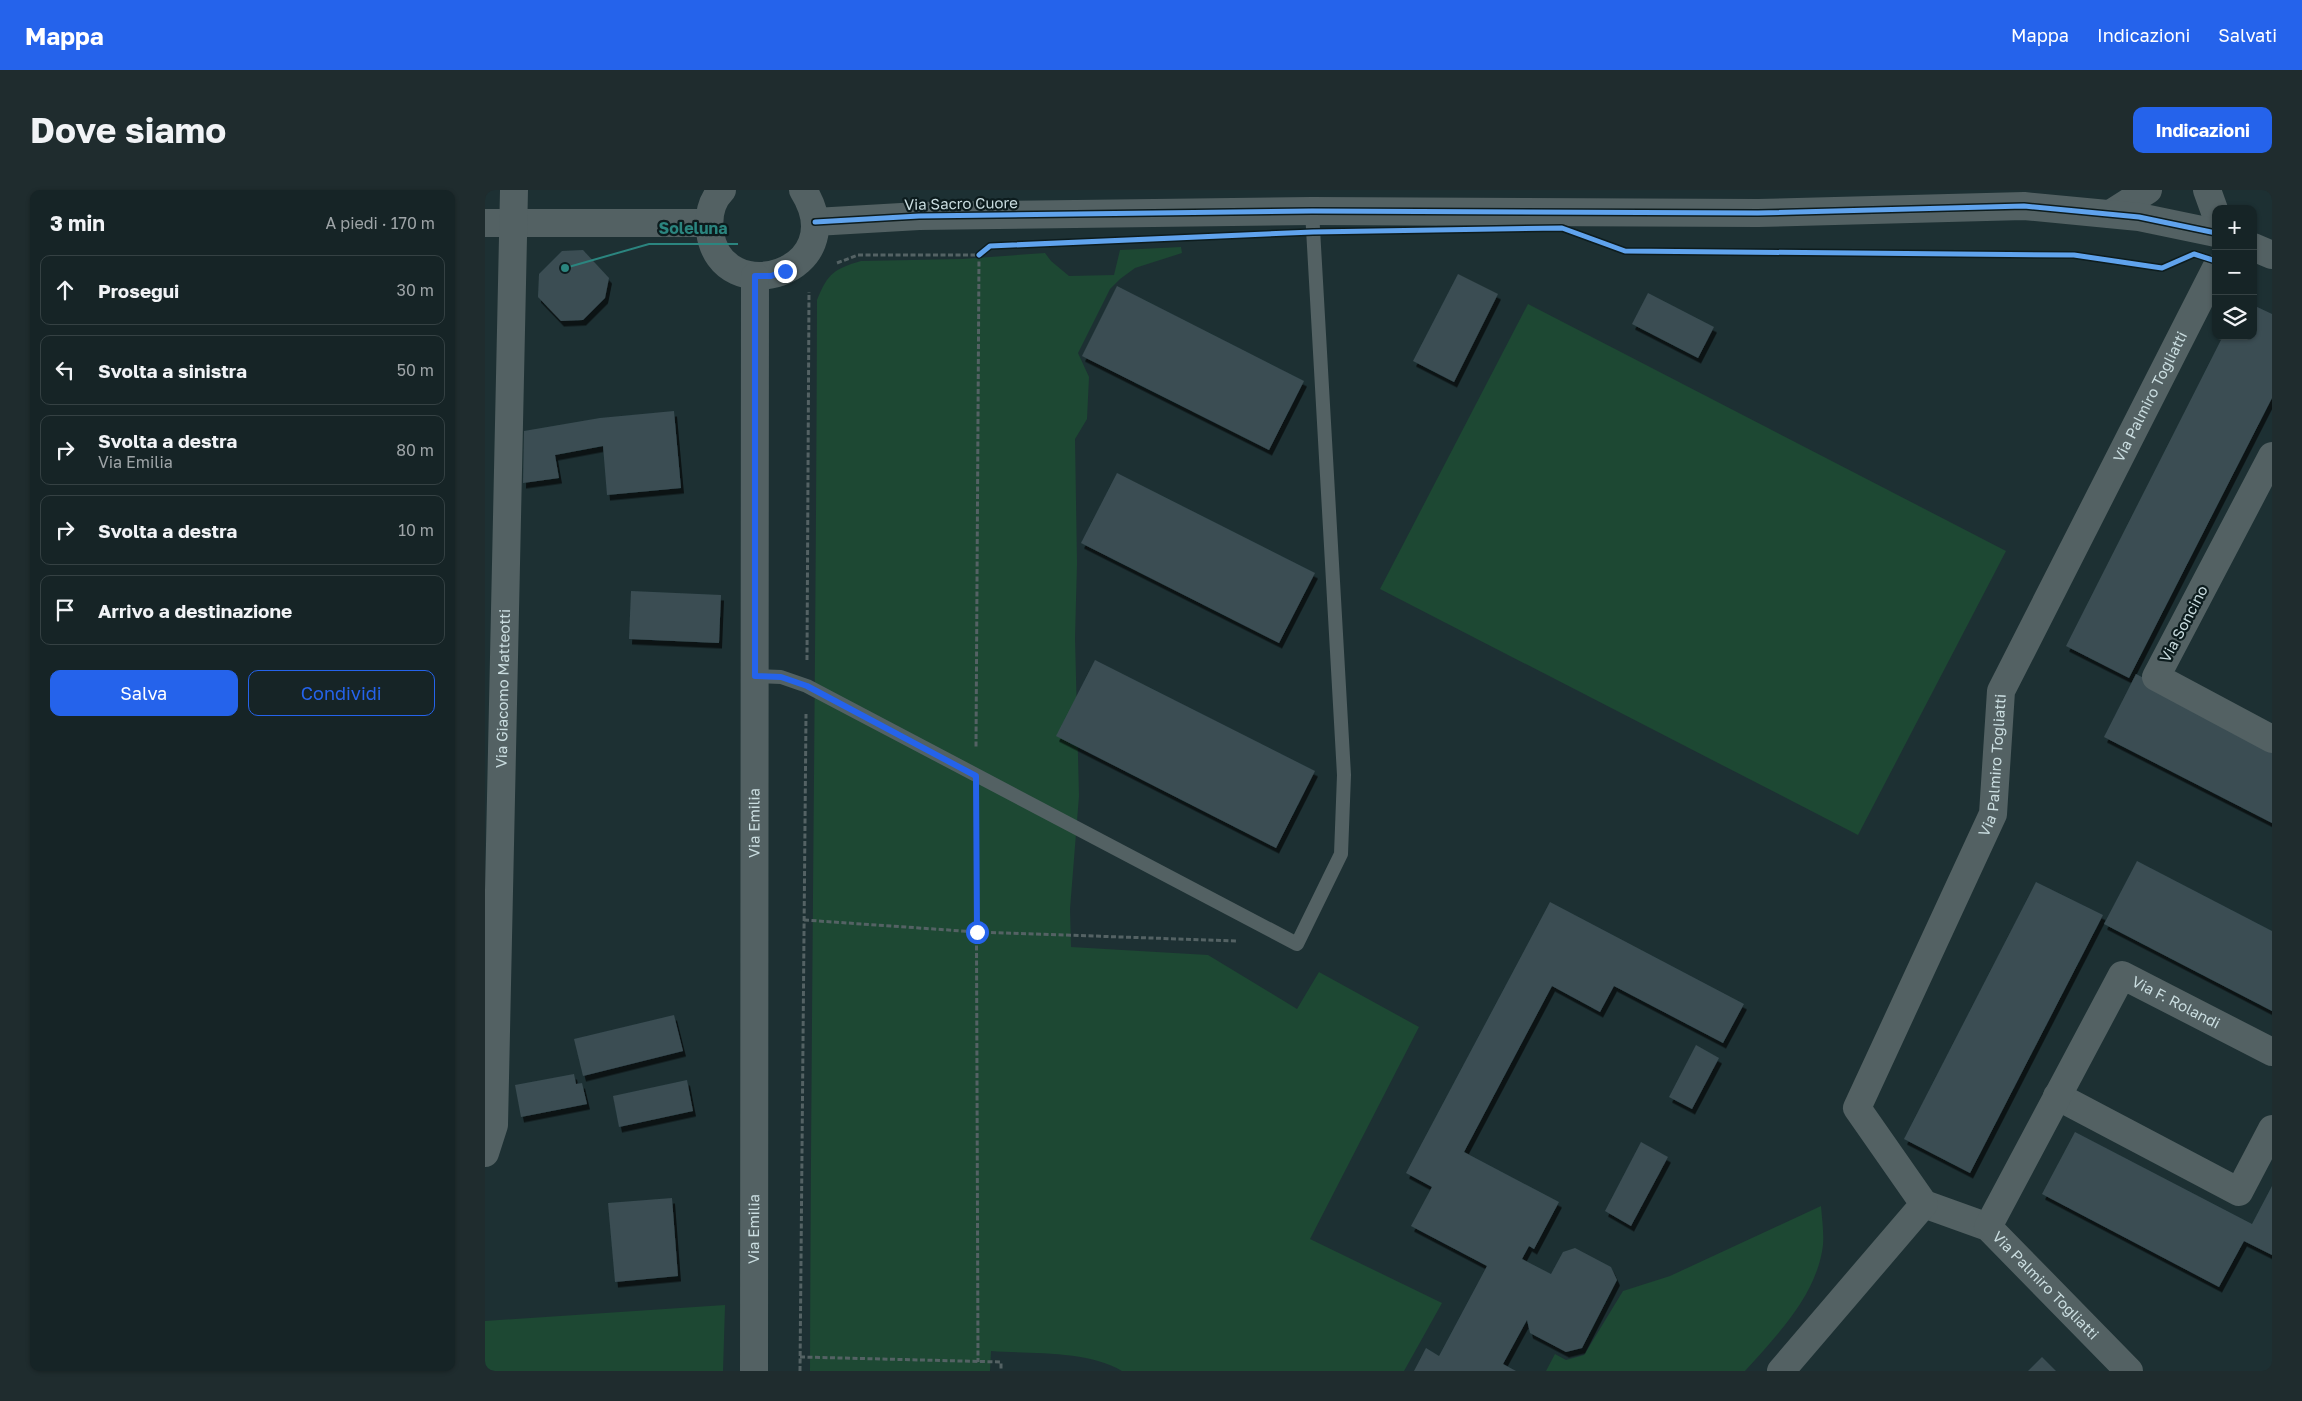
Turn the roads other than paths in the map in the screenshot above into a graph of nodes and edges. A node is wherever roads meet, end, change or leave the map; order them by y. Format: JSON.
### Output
{"nodes":[{"id":1,"x":514,"y":190,"type":"edge"},
{"id":2,"x":722,"y":190,"type":"edge"},
{"id":3,"x":803,"y":190,"type":"edge"},
{"id":4,"x":2148,"y":190,"type":"edge"},
{"id":5,"x":2207,"y":190,"type":"edge"},
{"id":6,"x":1758,"y":202,"type":"edge"},
{"id":7,"x":2212,"y":205,"type":"edge"},
{"id":8,"x":1312,"y":211,"type":"junction"},
{"id":9,"x":2111,"y":214,"type":"junction"},
{"id":10,"x":485,"y":222,"type":"edge"},
{"id":11,"x":513,"y":222,"type":"junction"},
{"id":12,"x":815,"y":222,"type":"junction"},
{"id":13,"x":709,"y":223,"type":"junction"},
{"id":14,"x":2212,"y":232,"type":"edge"},
{"id":15,"x":755,"y":276,"type":"junction"},
{"id":16,"x":2212,"y":276,"type":"edge"},
{"id":17,"x":2272,"y":456,"type":"edge"},
{"id":18,"x":755,"y":676,"type":"junction"},
{"id":19,"x":2272,"y":739,"type":"edge"},
{"id":20,"x":2272,"y":1052,"type":"edge"},
{"id":21,"x":2057,"y":1096,"type":"junction"},
{"id":22,"x":2272,"y":1129,"type":"edge"},
{"id":23,"x":485,"y":1153,"type":"edge"},
{"id":24,"x":1924,"y":1204,"type":"junction"},
{"id":25,"x":1988,"y":1227,"type":"junction"},
{"id":26,"x":754,"y":1371,"type":"edge"},
{"id":27,"x":1781,"y":1371,"type":"edge"},
{"id":28,"x":2129,"y":1371,"type":"edge"}],
"edges":[{"from":1,"to":11,"type":"street","name":"Via Giacomo Matteotti"},
{"from":2,"to":13,"type":"street"},
{"from":3,"to":12,"type":"street"},
{"from":4,"to":9,"type":"street"},
{"from":5,"to":7,"type":"street"},
{"from":6,"to":8,"type":"street","name":"Via Sacro Cuore"},
{"from":6,"to":9,"type":"street","name":"Via Sacro Cuore"},
{"from":8,"to":12,"type":"street","name":"Via Sacro Cuore"},
{"from":8,"to":18,"type":"lane"},
{"from":9,"to":14,"type":"street","name":"Via Sacro Cuore"},
{"from":10,"to":11,"type":"street"},
{"from":11,"to":13,"type":"street"},
{"from":11,"to":23,"type":"street","name":"Via Giacomo Matteotti"},
{"from":12,"to":15,"type":"street"},
{"from":13,"to":15,"type":"street"},
{"from":15,"to":18,"type":"street","name":"Via Emilia"},
{"from":16,"to":24,"type":"street","name":"Via Palmiro Togliatti"},
{"from":17,"to":19,"type":"street","name":"Via Soncino"},
{"from":18,"to":26,"type":"street","name":"Via Emilia"},
{"from":20,"to":21,"type":"street","name":"Via F. Rolandi"},
{"from":21,"to":22,"type":"street"},
{"from":21,"to":25,"type":"street","name":"Via F. Rolandi"},
{"from":24,"to":25,"type":"street","name":"Via Palmiro Togliatti"},
{"from":24,"to":27,"type":"street"},
{"from":25,"to":28,"type":"street","name":"Via Palmiro Togliatti"}]}
